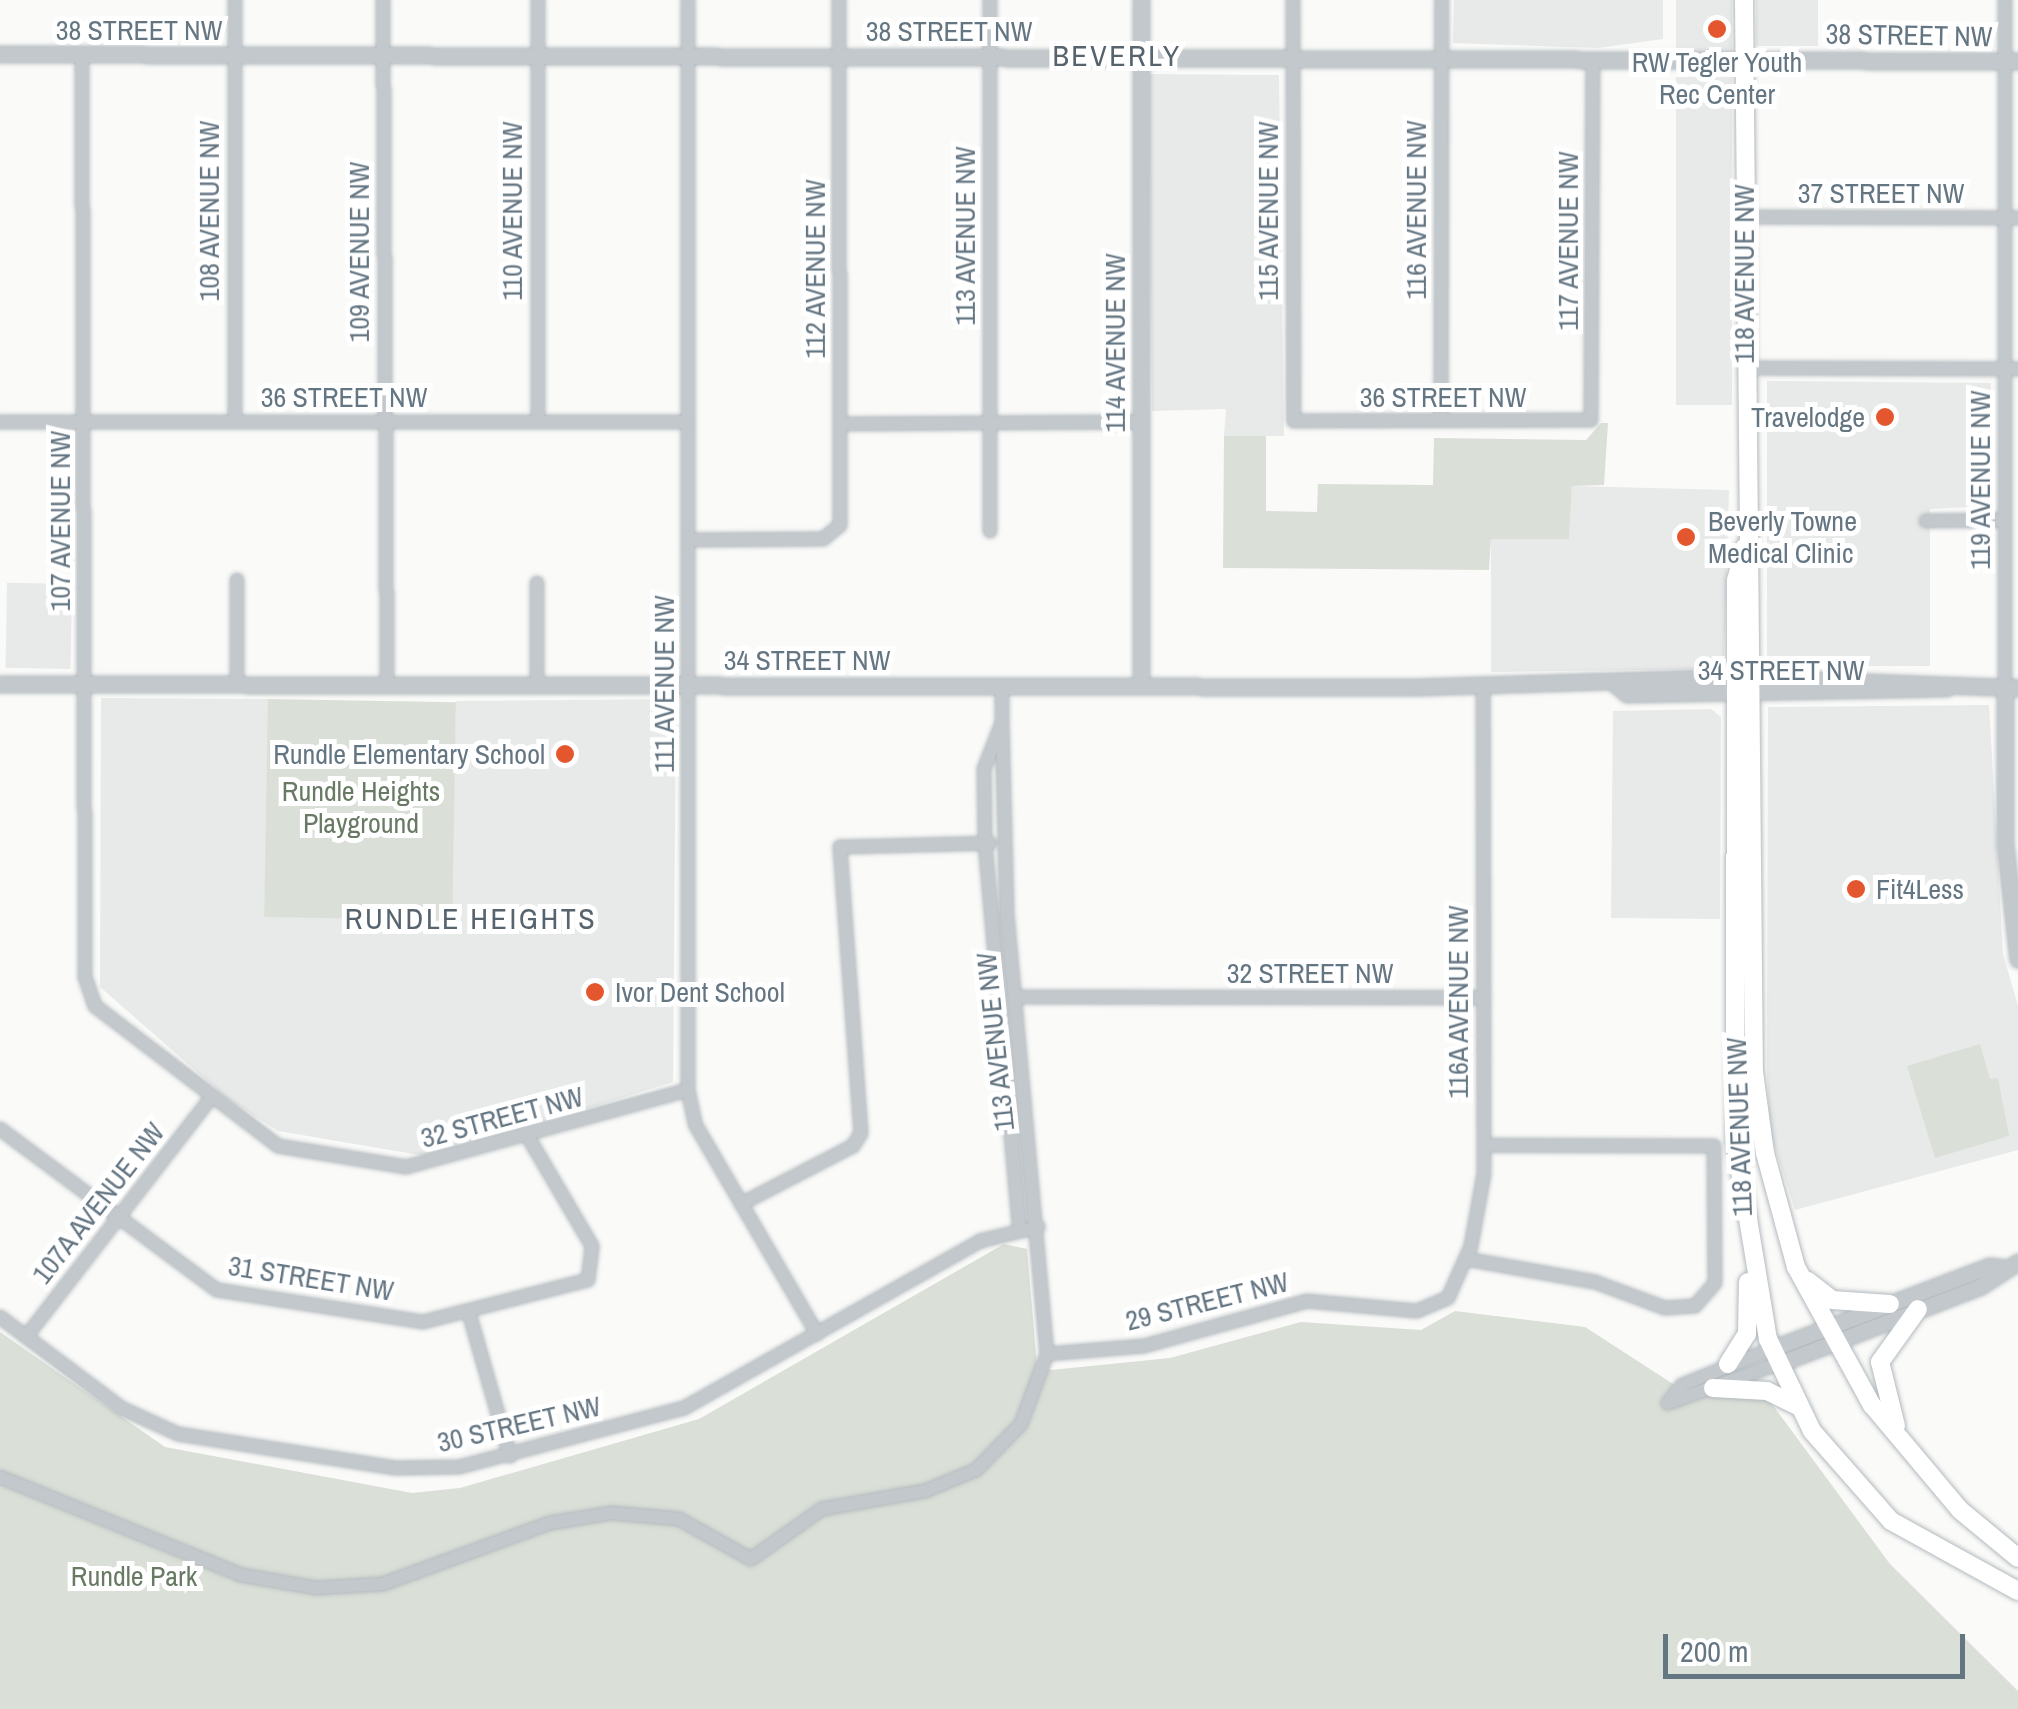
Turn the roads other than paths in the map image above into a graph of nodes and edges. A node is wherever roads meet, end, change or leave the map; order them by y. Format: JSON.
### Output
{"nodes":[{"id":1,"x":235,"y":0,"type":"edge"},
{"id":2,"x":383,"y":0,"type":"edge"},
{"id":3,"x":538,"y":0,"type":"edge"},
{"id":4,"x":688,"y":0,"type":"edge"},
{"id":5,"x":840,"y":0,"type":"edge"},
{"id":6,"x":990,"y":0,"type":"edge"},
{"id":7,"x":1141,"y":0,"type":"edge"},
{"id":8,"x":1293,"y":0,"type":"edge"},
{"id":9,"x":1442,"y":0,"type":"edge"},
{"id":10,"x":1744,"y":0,"type":"edge"},
{"id":11,"x":2004,"y":0,"type":"edge"},
{"id":12,"x":0,"y":54,"type":"edge"},
{"id":13,"x":82,"y":54,"type":"junction"},
{"id":14,"x":234,"y":55,"type":"junction"},
{"id":15,"x":538,"y":55,"type":"junction"},
{"id":16,"x":383,"y":56,"type":"junction"},
{"id":17,"x":688,"y":56,"type":"junction"},
{"id":18,"x":839,"y":56,"type":"junction"},
{"id":19,"x":990,"y":56,"type":"junction"},
{"id":20,"x":1141,"y":57,"type":"junction"},
{"id":21,"x":1744,"y":58,"type":"junction"},
{"id":22,"x":1293,"y":59,"type":"junction"},
{"id":23,"x":1442,"y":60,"type":"junction"},
{"id":24,"x":1593,"y":61,"type":"junction"},
{"id":25,"x":2011,"y":61,"type":"edge"},
{"id":26,"x":1744,"y":217,"type":"junction"},
{"id":27,"x":2011,"y":218,"type":"edge"},
{"id":28,"x":1744,"y":368,"type":"junction"},
{"id":29,"x":2011,"y":369,"type":"edge"},
{"id":30,"x":1440,"y":420,"type":"junction"},
{"id":31,"x":1591,"y":420,"type":"joint"},
{"id":32,"x":1294,"y":421,"type":"joint"},
{"id":33,"x":0,"y":422,"type":"edge"},
{"id":34,"x":84,"y":422,"type":"junction"},
{"id":35,"x":235,"y":422,"type":"junction"},
{"id":36,"x":385,"y":422,"type":"junction"},
{"id":37,"x":538,"y":422,"type":"junction"},
{"id":38,"x":688,"y":422,"type":"junction"},
{"id":39,"x":1139,"y":422,"type":"junction"},
{"id":40,"x":992,"y":423,"type":"junction"},
{"id":41,"x":841,"y":424,"type":"junction"},
{"id":42,"x":2009,"y":514,"type":"edge"},
{"id":43,"x":1926,"y":520,"type":"dead end"},
{"id":44,"x":990,"y":531,"type":"dead end"},
{"id":45,"x":688,"y":540,"type":"junction"},
{"id":46,"x":237,"y":580,"type":"dead end"},
{"id":47,"x":537,"y":583,"type":"dead end"},
{"id":48,"x":0,"y":684,"type":"edge"},
{"id":49,"x":85,"y":684,"type":"junction"},
{"id":50,"x":236,"y":684,"type":"junction"},
{"id":51,"x":387,"y":684,"type":"junction"},
{"id":52,"x":536,"y":684,"type":"junction"},
{"id":53,"x":690,"y":685,"type":"junction"},
{"id":54,"x":1002,"y":685,"type":"junction"},
{"id":55,"x":1141,"y":685,"type":"junction"},
{"id":56,"x":1484,"y":686,"type":"junction"},
{"id":57,"x":1745,"y":686,"type":"junction"},
{"id":58,"x":2011,"y":688,"type":"edge"},
{"id":59,"x":1002,"y":723,"type":"junction"},
{"id":60,"x":1003,"y":842,"type":"junction"},
{"id":61,"x":985,"y":843,"type":"junction"},
{"id":62,"x":2018,"y":959,"type":"edge"},
{"id":63,"x":86,"y":988,"type":"joint"},
{"id":64,"x":1017,"y":996,"type":"junction"},
{"id":65,"x":1484,"y":998,"type":"junction"},
{"id":66,"x":688,"y":1090,"type":"junction"},
{"id":67,"x":210,"y":1099,"type":"junction"},
{"id":68,"x":0,"y":1130,"type":"edge"},
{"id":69,"x":528,"y":1137,"type":"junction"},
{"id":70,"x":1484,"y":1146,"type":"junction"},
{"id":71,"x":741,"y":1204,"type":"junction"},
{"id":72,"x":118,"y":1217,"type":"junction"},
{"id":73,"x":1019,"y":1226,"type":"junction"},
{"id":74,"x":1038,"y":1227,"type":"junction"},
{"id":75,"x":1466,"y":1259,"type":"junction"},
{"id":76,"x":2013,"y":1265,"type":"edge"},
{"id":77,"x":1796,"y":1267,"type":"junction"},
{"id":78,"x":1752,"y":1272,"type":"junction"},
{"id":79,"x":1890,"y":1304,"type":"junction"},
{"id":80,"x":1439,"y":1307,"type":"joint"},
{"id":81,"x":1918,"y":1310,"type":"junction"},
{"id":82,"x":469,"y":1313,"type":"junction"},
{"id":83,"x":0,"y":1316,"type":"edge"},
{"id":84,"x":817,"y":1334,"type":"junction"},
{"id":85,"x":1829,"y":1335,"type":"junction"},
{"id":86,"x":26,"y":1337,"type":"junction"},
{"id":87,"x":1047,"y":1354,"type":"junction"},
{"id":88,"x":1775,"y":1356,"type":"junction"},
{"id":89,"x":1728,"y":1364,"type":"junction"},
{"id":90,"x":1713,"y":1388,"type":"junction"},
{"id":91,"x":1798,"y":1406,"type":"junction"},
{"id":92,"x":1904,"y":1444,"type":"junction"},
{"id":93,"x":510,"y":1456,"type":"junction"},
{"id":94,"x":0,"y":1477,"type":"edge"},
{"id":95,"x":2018,"y":1558,"type":"edge"},
{"id":96,"x":2018,"y":1591,"type":"edge"}],
"edges":[{"from":1,"to":14,"type":"street","name":"108 AVENUE NW"},
{"from":2,"to":16,"type":"street","name":"109 AVENUE NW"},
{"from":3,"to":15,"type":"street","name":"110 AVENUE NW"},
{"from":4,"to":17,"type":"street","name":"111 AVENUE NW"},
{"from":5,"to":18,"type":"street","name":"112 AVENUE NW"},
{"from":6,"to":19,"type":"street","name":"113 AVENUE NW"},
{"from":7,"to":20,"type":"street","name":"114 AVENUE NW"},
{"from":8,"to":22,"type":"street","name":"115 AVENUE NW"},
{"from":9,"to":23,"type":"street","name":"116 AVENUE NW"},
{"from":10,"to":21,"type":"main road","name":"118 AVENUE NW"},
{"from":11,"to":25,"type":"street","name":"119 AVENUE NW"},
{"from":12,"to":13,"type":"street","name":"38 STREET NW"},
{"from":13,"to":14,"type":"street","name":"38 STREET NW"},
{"from":13,"to":34,"type":"street","name":"107 AVENUE NW"},
{"from":14,"to":16,"type":"street","name":"38 STREET NW"},
{"from":14,"to":35,"type":"street","name":"108 AVENUE NW"},
{"from":15,"to":16,"type":"street","name":"38 STREET NW"},
{"from":15,"to":17,"type":"street","name":"38 STREET NW"},
{"from":15,"to":37,"type":"street","name":"110 AVENUE NW"},
{"from":16,"to":36,"type":"street","name":"109 AVENUE NW"},
{"from":17,"to":18,"type":"street","name":"38 STREET NW"},
{"from":17,"to":38,"type":"street","name":"111 AVENUE NW"},
{"from":18,"to":19,"type":"street","name":"38 STREET NW"},
{"from":18,"to":41,"type":"street","name":"112 AVENUE NW"},
{"from":19,"to":20,"type":"street","name":"38 STREET NW"},
{"from":19,"to":40,"type":"street","name":"113 AVENUE NW"},
{"from":20,"to":22,"type":"street","name":"38 STREET NW"},
{"from":20,"to":39,"type":"street","name":"114 AVENUE NW"},
{"from":21,"to":24,"type":"street","name":"38 STREET NW"},
{"from":21,"to":25,"type":"street","name":"38 STREET NW"},
{"from":21,"to":26,"type":"main road","name":"118 AVENUE NW"},
{"from":22,"to":23,"type":"street","name":"38 STREET NW"},
{"from":22,"to":32,"type":"street","name":"115 AVENUE NW"},
{"from":23,"to":24,"type":"street","name":"38 STREET NW"},
{"from":23,"to":30,"type":"street","name":"116 AVENUE NW"},
{"from":24,"to":31,"type":"street","name":"117 AVENUE NW"},
{"from":25,"to":27,"type":"street","name":"119 AVENUE NW"},
{"from":26,"to":27,"type":"street","name":"37 STREET NW"},
{"from":26,"to":28,"type":"main road","name":"118 AVENUE NW"},
{"from":27,"to":29,"type":"street","name":"119 AVENUE NW"},
{"from":28,"to":29,"type":"street"},
{"from":28,"to":57,"type":"main road","name":"118 AVENUE NW"},
{"from":29,"to":42,"type":"street","name":"119 AVENUE NW"},
{"from":30,"to":31,"type":"street","name":"36 STREET NW"},
{"from":30,"to":32,"type":"street","name":"36 STREET NW"},
{"from":33,"to":34,"type":"street","name":"36 STREET NW"},
{"from":34,"to":35,"type":"street","name":"36 STREET NW"},
{"from":34,"to":49,"type":"street","name":"107 AVENUE NW"},
{"from":35,"to":36,"type":"street","name":"36 STREET NW"},
{"from":36,"to":37,"type":"street","name":"36 STREET NW"},
{"from":36,"to":51,"type":"street","name":"109 AVENUE NW"},
{"from":37,"to":38,"type":"street","name":"36 STREET NW"},
{"from":38,"to":45,"type":"street","name":"111 AVENUE NW"},
{"from":39,"to":40,"type":"street"},
{"from":39,"to":55,"type":"street","name":"114 AVENUE NW"},
{"from":40,"to":41,"type":"street"},
{"from":40,"to":44,"type":"street","name":"113 AVENUE NW"},
{"from":41,"to":45,"type":"street","name":"112 AVENUE NW"},
{"from":42,"to":43,"type":"street"},
{"from":42,"to":58,"type":"street","name":"119 AVENUE NW"},
{"from":45,"to":53,"type":"street","name":"111 AVENUE NW"},
{"from":46,"to":50,"type":"street"},
{"from":47,"to":52,"type":"street"},
{"from":48,"to":49,"type":"street","name":"34 STREET NW"},
{"from":49,"to":50,"type":"street","name":"34 STREET NW"},
{"from":49,"to":63,"type":"street","name":"107 AVENUE NW"},
{"from":50,"to":51,"type":"street","name":"34 STREET NW"},
{"from":51,"to":52,"type":"street","name":"34 STREET NW"},
{"from":52,"to":53,"type":"street","name":"34 STREET NW"},
{"from":53,"to":54,"type":"street","name":"34 STREET NW"},
{"from":53,"to":66,"type":"street","name":"111 AVENUE NW"},
{"from":54,"to":55,"type":"street","name":"34 STREET NW"},
{"from":54,"to":59,"type":"street","name":"113 AVENUE NW"},
{"from":55,"to":56,"type":"street","name":"34 STREET NW"},
{"from":56,"to":57,"type":"street","name":"34 STREET NW"},
{"from":56,"to":65,"type":"street","name":"116A AVENUE NW"},
{"from":57,"to":58,"type":"street","name":"34 STREET NW"},
{"from":57,"to":77,"type":"main road","name":"118 AVENUE NW"},
{"from":57,"to":78,"type":"main road","name":"118 AVENUE NW"},
{"from":58,"to":62,"type":"street","name":"119 AVENUE NW"},
{"from":59,"to":60,"type":"street","name":"113 AVENUE NW"},
{"from":59,"to":61,"type":"street","name":"113 AVENUE NW"},
{"from":60,"to":61,"type":"street"},
{"from":60,"to":64,"type":"street","name":"113 AVENUE NW"},
{"from":61,"to":71,"type":"street"},
{"from":61,"to":73,"type":"street","name":"113 AVENUE NW"},
{"from":63,"to":67,"type":"street","name":"32 STREET NW"},
{"from":64,"to":65,"type":"street","name":"32 STREET NW"},
{"from":64,"to":74,"type":"street","name":"113 AVENUE NW"},
{"from":65,"to":70,"type":"street","name":"116A AVENUE NW"},
{"from":66,"to":69,"type":"street","name":"32 STREET NW"},
{"from":66,"to":71,"type":"street","name":"111 AVENUE NW"},
{"from":67,"to":69,"type":"street","name":"32 STREET NW"},
{"from":67,"to":72,"type":"street","name":"107A AVENUE NW"},
{"from":68,"to":72,"type":"street","name":"31 STREET NW"},
{"from":69,"to":82,"type":"street","name":"31 STREET NW"},
{"from":70,"to":75,"type":"street","name":"116A AVENUE NW"},
{"from":70,"to":75,"type":"street"},
{"from":71,"to":84,"type":"street","name":"111 AVENUE NW"},
{"from":72,"to":82,"type":"street","name":"31 STREET NW"},
{"from":72,"to":86,"type":"street","name":"107A AVENUE NW"},
{"from":73,"to":74,"type":"street"},
{"from":73,"to":84,"type":"street","name":"30 STREET NW"},
{"from":74,"to":87,"type":"street","name":"113 AVENUE NW"},
{"from":75,"to":80,"type":"street","name":"116A AVENUE NW"},
{"from":76,"to":79,"type":"street"},
{"from":76,"to":81,"type":"street"},
{"from":77,"to":79,"type":"main road"},
{"from":77,"to":85,"type":"main road","name":"118 AVENUE NW"},
{"from":78,"to":88,"type":"main road","name":"118 AVENUE NW"},
{"from":78,"to":89,"type":"main road"},
{"from":79,"to":85,"type":"street"},
{"from":80,"to":87,"type":"street","name":"29 STREET NW"},
{"from":81,"to":85,"type":"street"},
{"from":81,"to":92,"type":"main road"},
{"from":82,"to":93,"type":"street"},
{"from":83,"to":86,"type":"street","name":"30 STREET NW"},
{"from":84,"to":93,"type":"street","name":"30 STREET NW"},
{"from":85,"to":88,"type":"street"},
{"from":85,"to":92,"type":"main road","name":"118 AVENUE NW"},
{"from":86,"to":93,"type":"street","name":"30 STREET NW"},
{"from":87,"to":94,"type":"street"},
{"from":88,"to":89,"type":"street"},
{"from":88,"to":90,"type":"street"},
{"from":88,"to":91,"type":"main road","name":"118 AVENUE NW"},
{"from":89,"to":90,"type":"street"},
{"from":90,"to":91,"type":"main road"},
{"from":91,"to":96,"type":"main road","name":"118 AVENUE NW"},
{"from":92,"to":95,"type":"main road","name":"118 AVENUE NW"}]}
